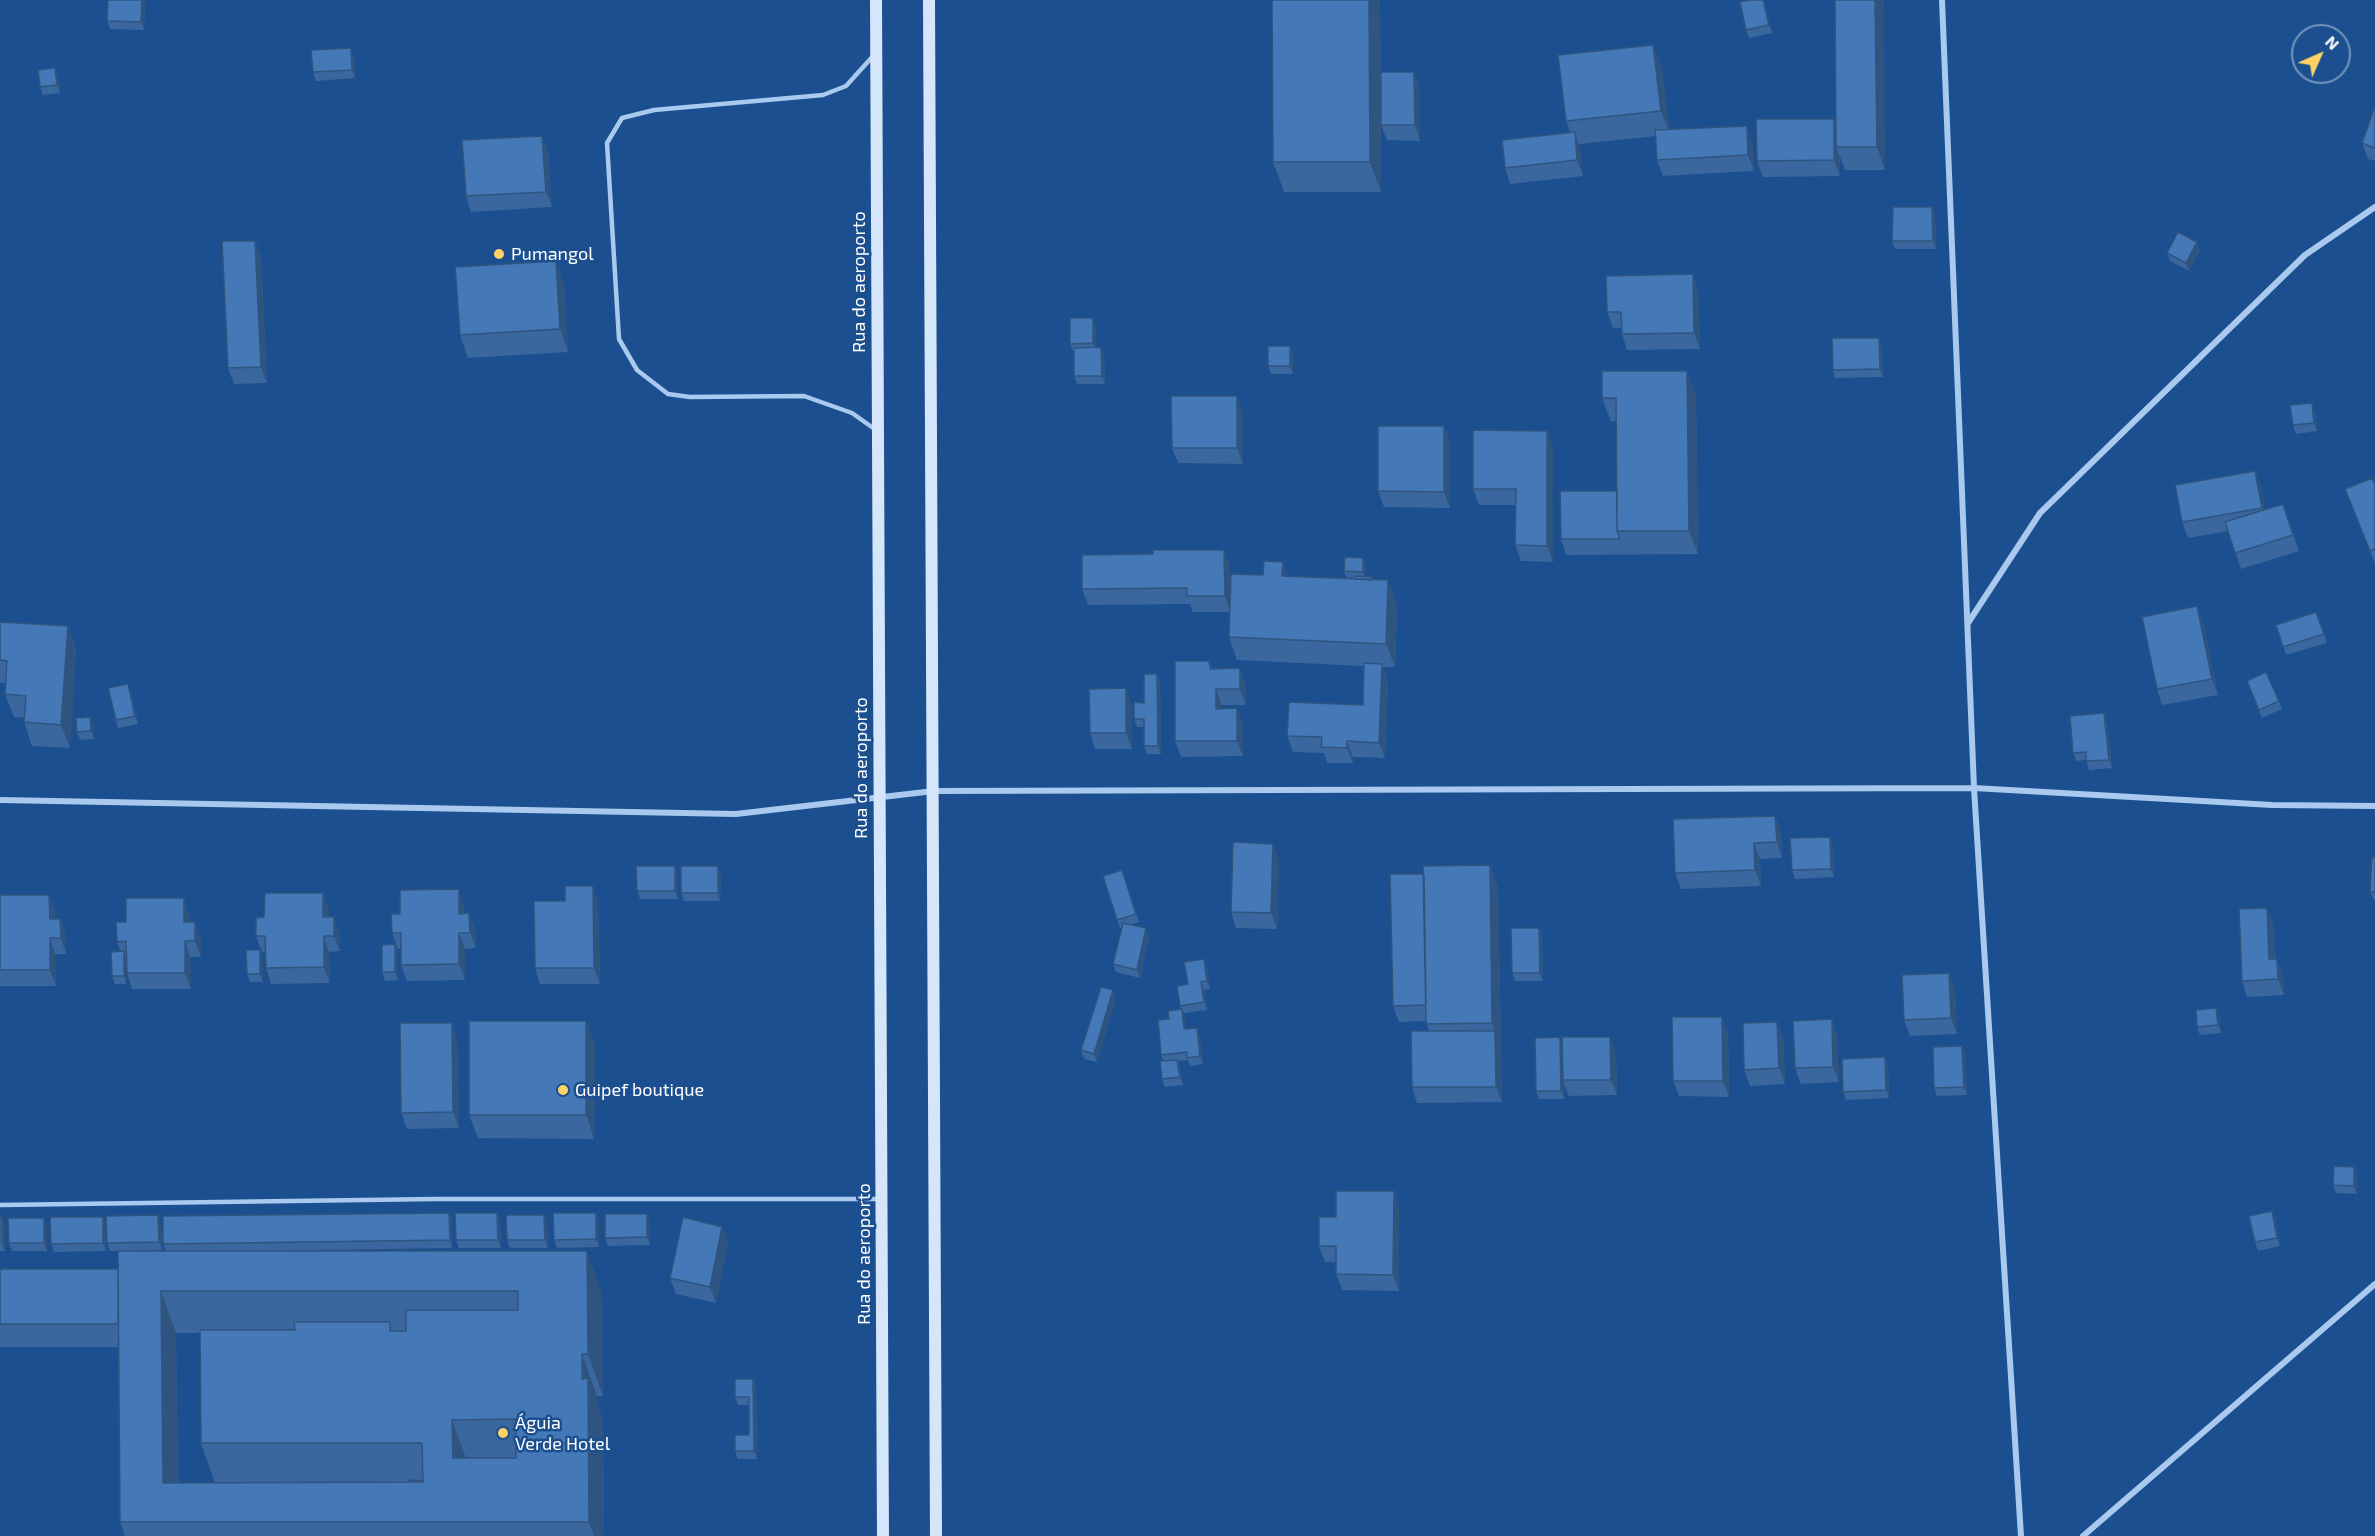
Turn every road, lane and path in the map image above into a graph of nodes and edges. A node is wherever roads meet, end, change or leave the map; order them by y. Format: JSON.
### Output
{"nodes":[{"id":1,"x":876,"y":0,"type":"edge"},
{"id":2,"x":929,"y":0,"type":"edge"},
{"id":3,"x":1942,"y":0,"type":"edge"},
{"id":4,"x":876,"y":53,"type":"junction"},
{"id":5,"x":2375,"y":207,"type":"edge"},
{"id":6,"x":877,"y":431,"type":"junction"},
{"id":7,"x":1967,"y":624,"type":"junction"},
{"id":8,"x":1974,"y":788,"type":"junction"},
{"id":9,"x":933,"y":791,"type":"junction"},
{"id":10,"x":879,"y":799,"type":"junction"},
{"id":11,"x":0,"y":800,"type":"edge"},
{"id":12,"x":2375,"y":806,"type":"edge"},
{"id":13,"x":881,"y":1199,"type":"junction"},
{"id":14,"x":0,"y":1205,"type":"edge"},
{"id":15,"x":2375,"y":1284,"type":"edge"},
{"id":16,"x":883,"y":1536,"type":"edge"},
{"id":17,"x":936,"y":1536,"type":"edge"},
{"id":18,"x":2021,"y":1536,"type":"edge"},
{"id":19,"x":2083,"y":1536,"type":"edge"}],
"edges":[{"from":1,"to":4,"type":"main road","name":"Rua do aeroporto"},
{"from":2,"to":9,"type":"main road"},
{"from":3,"to":7,"type":"street"},
{"from":4,"to":6,"type":"main road","name":"Rua do aeroporto"},
{"from":4,"to":6,"type":"lane"},
{"from":5,"to":7,"type":"street"},
{"from":6,"to":10,"type":"main road","name":"Rua do aeroporto"},
{"from":7,"to":8,"type":"street"},
{"from":8,"to":9,"type":"street"},
{"from":8,"to":12,"type":"street"},
{"from":8,"to":18,"type":"street"},
{"from":9,"to":10,"type":"street"},
{"from":9,"to":17,"type":"main road"},
{"from":10,"to":11,"type":"street"},
{"from":10,"to":13,"type":"main road","name":"Rua do aeroporto"},
{"from":13,"to":14,"type":"lane"},
{"from":13,"to":16,"type":"main road","name":"Rua do aeroporto"},
{"from":15,"to":19,"type":"street"}]}
